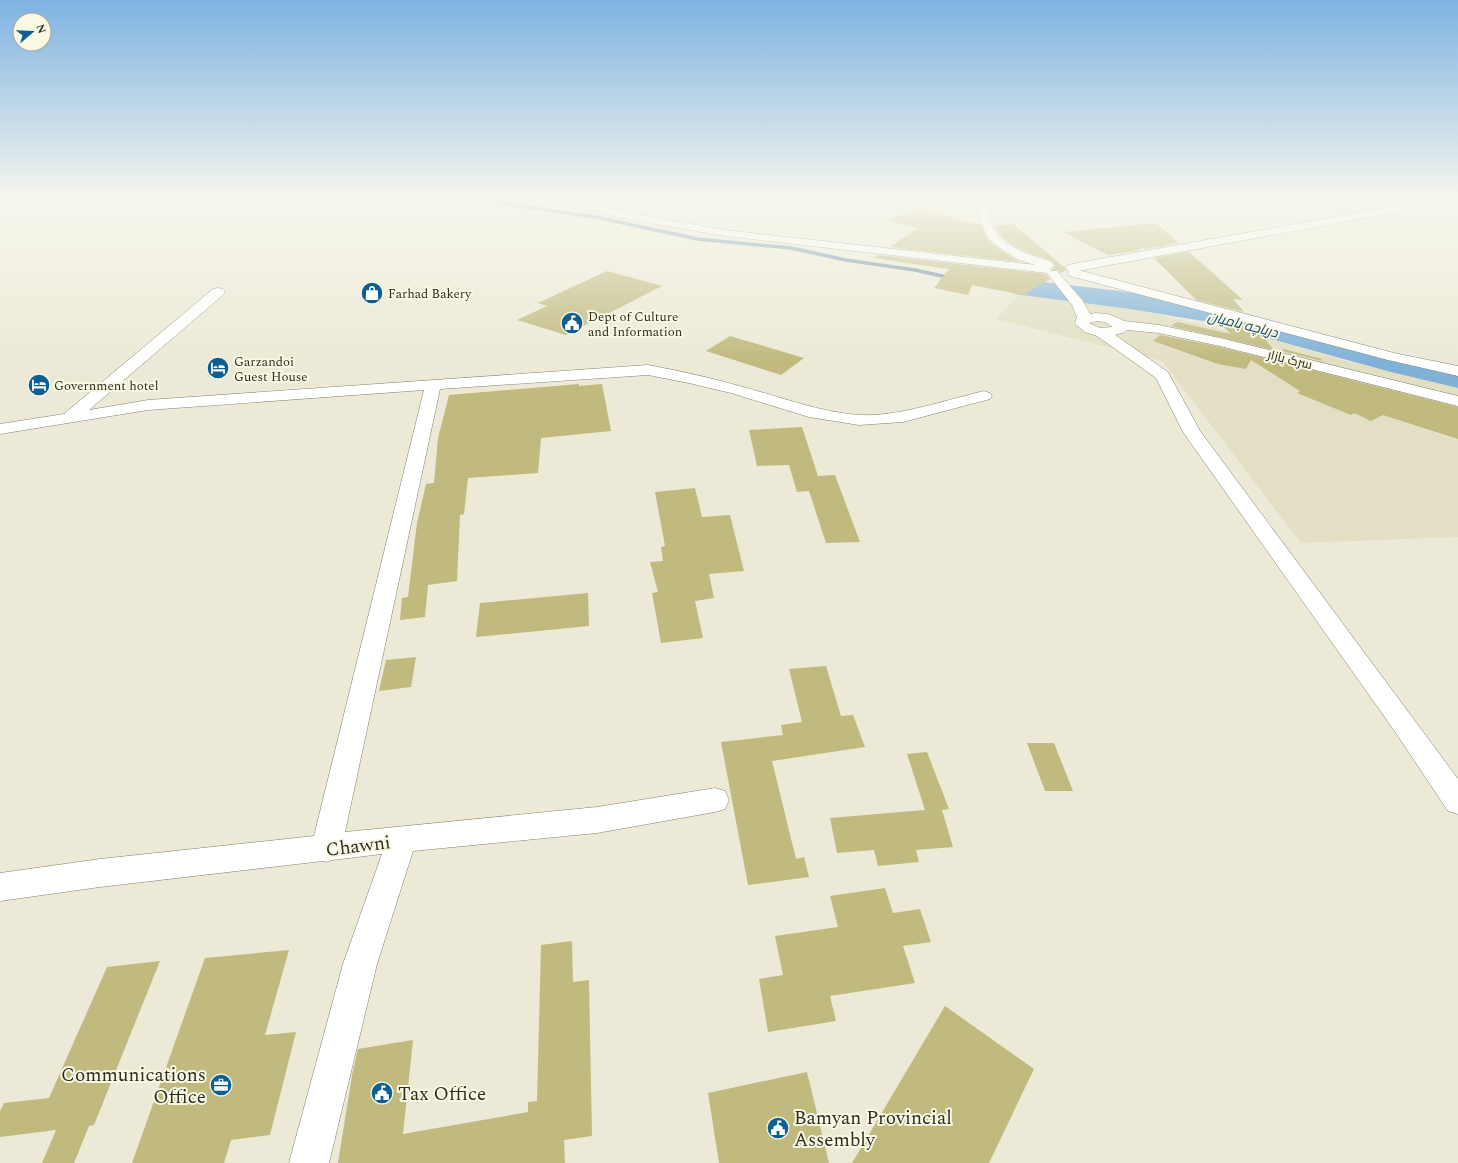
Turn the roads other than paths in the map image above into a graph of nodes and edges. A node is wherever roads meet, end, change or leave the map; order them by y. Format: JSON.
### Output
{"nodes":[{"id":1,"x":891,"y":253,"type":"edge"},
{"id":2,"x":1016,"y":253,"type":"edge"},
{"id":3,"x":1169,"y":253,"type":"edge"},
{"id":4,"x":1061,"y":274,"type":"junction"},
{"id":5,"x":218,"y":292,"type":"dead end"},
{"id":6,"x":1101,"y":323,"type":"junction"},
{"id":7,"x":1458,"y":371,"type":"edge"},
{"id":8,"x":433,"y":386,"type":"junction"},
{"id":9,"x":984,"y":396,"type":"dead end"},
{"id":10,"x":1458,"y":401,"type":"edge"},
{"id":11,"x":70,"y":417,"type":"junction"},
{"id":12,"x":0,"y":429,"type":"edge"},
{"id":13,"x":715,"y":800,"type":"dead end"},
{"id":14,"x":1458,"y":802,"type":"edge"},
{"id":15,"x":402,"y":840,"type":"junction"},
{"id":16,"x":326,"y":849,"type":"junction"},
{"id":17,"x":0,"y":887,"type":"edge"},
{"id":18,"x":309,"y":1163,"type":"edge"}],
"edges":[{"from":1,"to":4,"type":"street"},
{"from":2,"to":4,"type":"street"},
{"from":3,"to":4,"type":"street"},
{"from":4,"to":6,"type":"street"},
{"from":4,"to":7,"type":"street"},
{"from":5,"to":11,"type":"street"},
{"from":6,"to":10,"type":"street","name":"سرک بازار"},
{"from":6,"to":14,"type":"street"},
{"from":8,"to":9,"type":"street"},
{"from":8,"to":11,"type":"street"},
{"from":8,"to":16,"type":"street"},
{"from":11,"to":12,"type":"street"},
{"from":13,"to":15,"type":"street","name":"Chawni"},
{"from":15,"to":16,"type":"street","name":"Chawni"},
{"from":15,"to":18,"type":"street"},
{"from":16,"to":17,"type":"street","name":"Chawni"}]}
